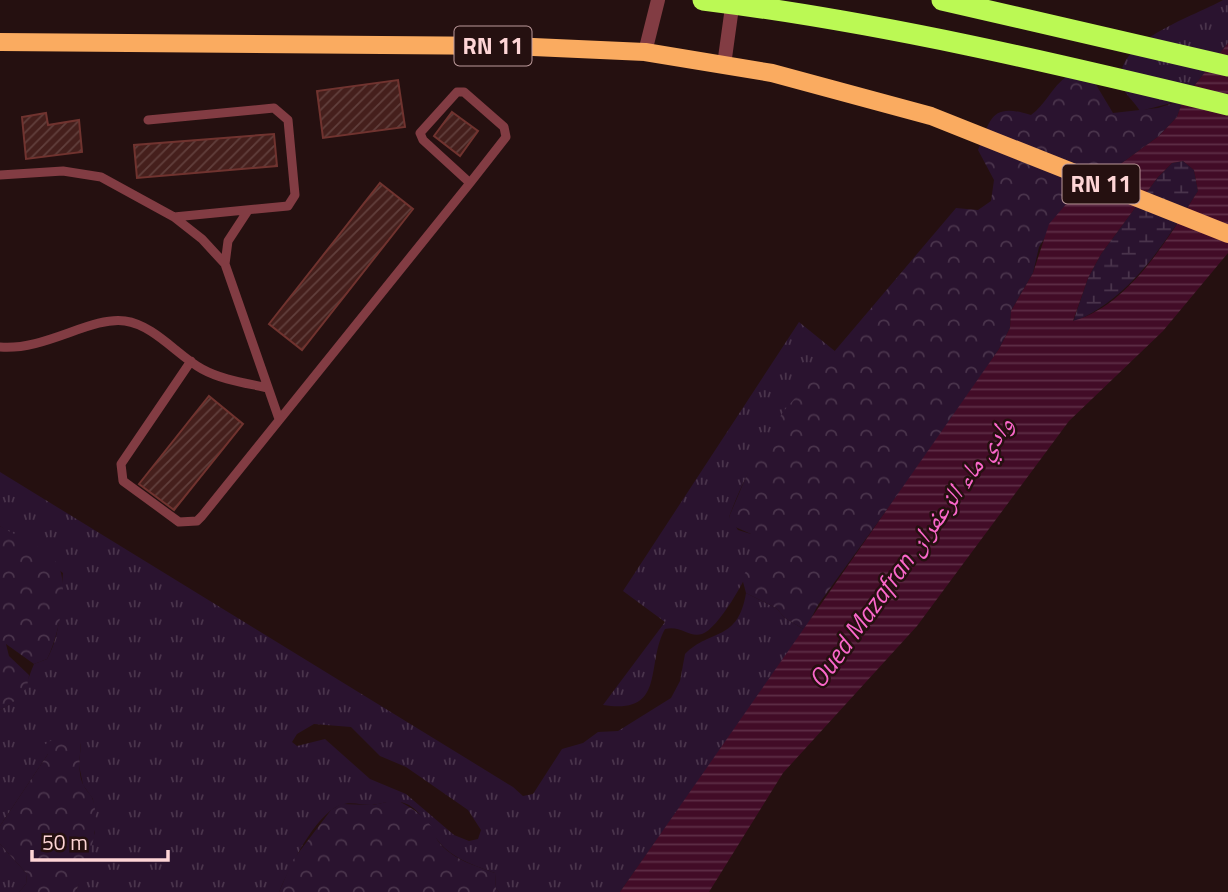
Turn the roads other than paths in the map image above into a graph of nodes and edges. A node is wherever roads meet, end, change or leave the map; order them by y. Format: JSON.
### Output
{"nodes":[{"id":1,"x":658,"y":0,"type":"edge"},
{"id":2,"x":703,"y":0,"type":"edge"},
{"id":3,"x":733,"y":0,"type":"edge"},
{"id":4,"x":942,"y":0,"type":"edge"},
{"id":5,"x":0,"y":42,"type":"edge"},
{"id":6,"x":645,"y":52,"type":"junction"},
{"id":7,"x":724,"y":65,"type":"junction"},
{"id":8,"x":1228,"y":66,"type":"edge"},
{"id":9,"x":1228,"y":105,"type":"edge"},
{"id":10,"x":148,"y":120,"type":"dead end"},
{"id":11,"x":0,"y":175,"type":"edge"},
{"id":12,"x":470,"y":183,"type":"junction"},
{"id":13,"x":247,"y":212,"type":"junction"},
{"id":14,"x":174,"y":217,"type":"junction"},
{"id":15,"x":1228,"y":234,"type":"edge"},
{"id":16,"x":225,"y":264,"type":"junction"},
{"id":17,"x":0,"y":347,"type":"edge"},
{"id":18,"x":191,"y":361,"type":"junction"},
{"id":19,"x":268,"y":388,"type":"junction"},
{"id":20,"x":279,"y":419,"type":"junction"}],
"edges":[{"from":1,"to":6,"type":"street"},
{"from":2,"to":9,"type":"highway","bridge":true},
{"from":3,"to":7,"type":"street"},
{"from":4,"to":8,"type":"highway"},
{"from":5,"to":6,"type":"main road","number":"RN 11"},
{"from":6,"to":7,"type":"main road","number":"RN 11"},
{"from":7,"to":15,"type":"main road","number":"RN 11"},
{"from":10,"to":13,"type":"lane"},
{"from":11,"to":14,"type":"lane"},
{"from":12,"to":12,"type":"lane"},
{"from":12,"to":20,"type":"lane"},
{"from":13,"to":14,"type":"lane"},
{"from":13,"to":16,"type":"lane"},
{"from":14,"to":16,"type":"lane"},
{"from":16,"to":19,"type":"lane"},
{"from":17,"to":18,"type":"lane"},
{"from":18,"to":19,"type":"lane"},
{"from":18,"to":20,"type":"lane"},
{"from":19,"to":20,"type":"lane"}]}
